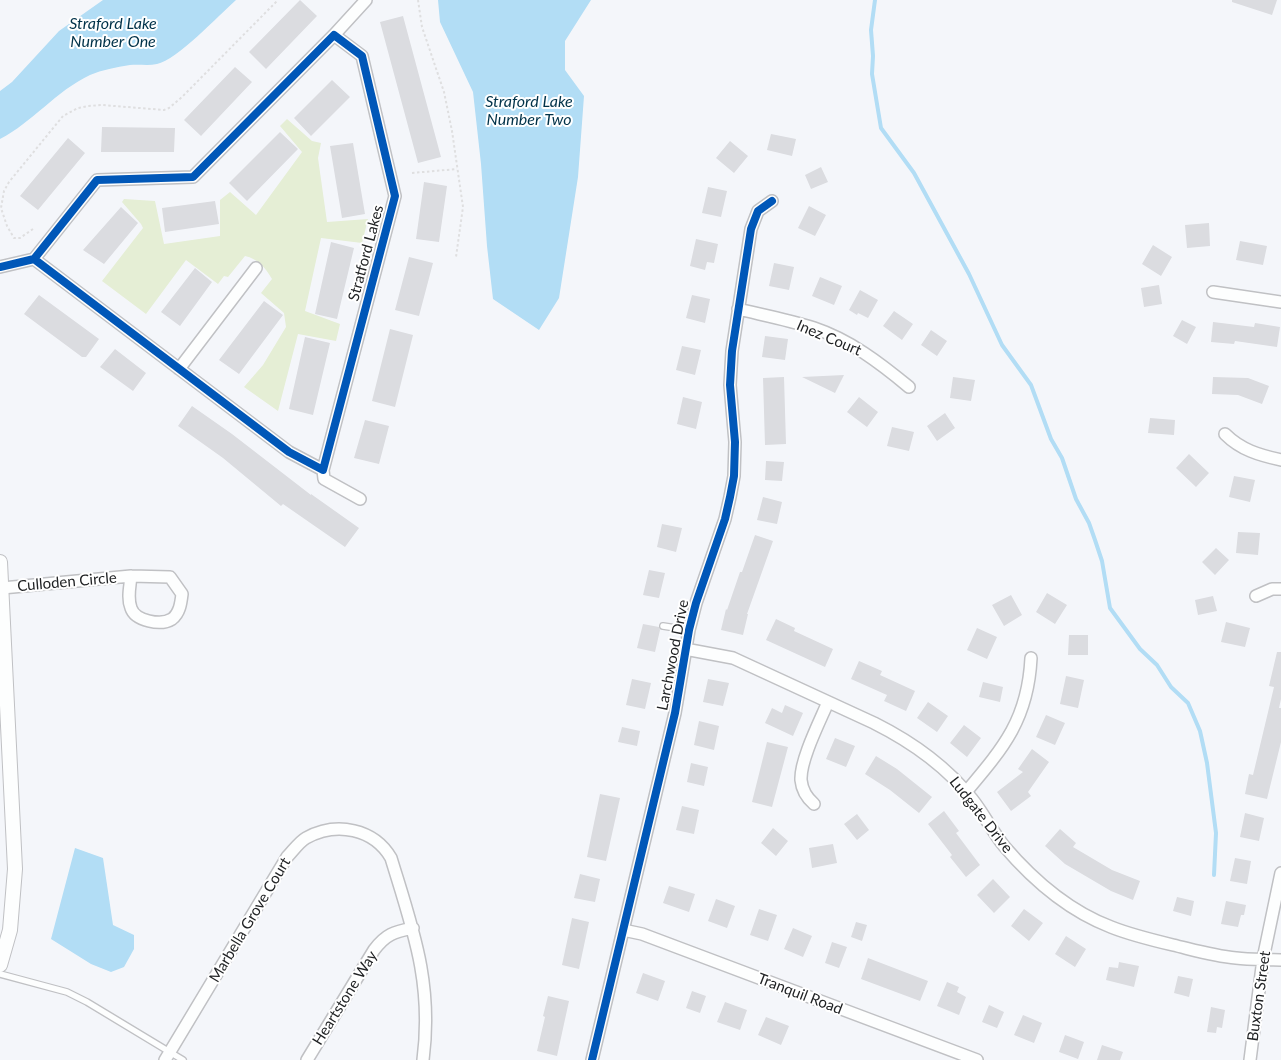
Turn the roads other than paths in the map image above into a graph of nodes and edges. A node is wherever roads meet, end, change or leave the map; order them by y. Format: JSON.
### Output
{"nodes":[{"id":1,"x":366,"y":0,"type":"edge"},
{"id":2,"x":334,"y":35,"type":"junction"},
{"id":3,"x":772,"y":201,"type":"dead end"},
{"id":4,"x":34,"y":259,"type":"junction"},
{"id":5,"x":0,"y":267,"type":"edge"},
{"id":6,"x":256,"y":268,"type":"dead end"},
{"id":7,"x":1213,"y":292,"type":"dead end"},
{"id":8,"x":1281,"y":302,"type":"edge"},
{"id":9,"x":738,"y":309,"type":"junction"},
{"id":10,"x":179,"y":369,"type":"junction"},
{"id":11,"x":909,"y":387,"type":"dead end"},
{"id":12,"x":1225,"y":434,"type":"dead end"},
{"id":13,"x":1281,"y":460,"type":"edge"},
{"id":14,"x":323,"y":470,"type":"junction"},
{"id":15,"x":360,"y":499,"type":"dead end"},
{"id":16,"x":0,"y":562,"type":"edge"},
{"id":17,"x":131,"y":576,"type":"junction"},
{"id":18,"x":1,"y":588,"type":"edge"},
{"id":19,"x":1281,"y":589,"type":"edge"},
{"id":20,"x":1256,"y":596,"type":"dead end"},
{"id":21,"x":663,"y":626,"type":"dead end"},
{"id":22,"x":688,"y":630,"type":"junction"},
{"id":23,"x":685,"y":649,"type":"junction"},
{"id":24,"x":1031,"y":658,"type":"dead end"},
{"id":25,"x":828,"y":702,"type":"junction"},
{"id":26,"x":966,"y":792,"type":"junction"},
{"id":27,"x":814,"y":804,"type":"dead end"},
{"id":28,"x":1281,"y":874,"type":"edge"},
{"id":29,"x":412,"y":928,"type":"junction"},
{"id":30,"x":623,"y":930,"type":"junction"},
{"id":31,"x":1263,"y":959,"type":"junction"},
{"id":32,"x":1281,"y":960,"type":"edge"},
{"id":33,"x":0,"y":965,"type":"edge"},
{"id":34,"x":0,"y":974,"type":"edge"},
{"id":35,"x":167,"y":1056,"type":"edge"},
{"id":36,"x":183,"y":1060,"type":"edge"},
{"id":37,"x":306,"y":1060,"type":"edge"},
{"id":38,"x":423,"y":1060,"type":"edge"},
{"id":39,"x":592,"y":1060,"type":"edge"},
{"id":40,"x":977,"y":1060,"type":"edge"},
{"id":41,"x":1250,"y":1060,"type":"edge"}],
"edges":[{"from":1,"to":2,"type":"street"},
{"from":2,"to":4,"type":"street"},
{"from":2,"to":14,"type":"street","name":"Stratford Lakes"},
{"from":3,"to":9,"type":"street","name":"Larchwood Drive"},
{"from":4,"to":5,"type":"street"},
{"from":4,"to":10,"type":"street"},
{"from":6,"to":10,"type":"street"},
{"from":7,"to":8,"type":"street"},
{"from":9,"to":11,"type":"street","name":"Inez Court"},
{"from":9,"to":22,"type":"street","name":"Larchwood Drive"},
{"from":10,"to":14,"type":"street"},
{"from":12,"to":13,"type":"street"},
{"from":14,"to":15,"type":"street"},
{"from":16,"to":18,"type":"street"},
{"from":17,"to":17,"type":"street","name":"Culloden Circle"},
{"from":17,"to":18,"type":"street","name":"Culloden Circle"},
{"from":18,"to":33,"type":"street"},
{"from":19,"to":20,"type":"street"},
{"from":21,"to":22,"type":"lane"},
{"from":22,"to":23,"type":"street","name":"Larchwood Drive"},
{"from":23,"to":25,"type":"street","name":"Ludgate Drive"},
{"from":23,"to":30,"type":"street","name":"Larchwood Drive"},
{"from":24,"to":26,"type":"street"},
{"from":25,"to":26,"type":"street","name":"Ludgate Drive"},
{"from":25,"to":27,"type":"street"},
{"from":26,"to":31,"type":"street","name":"Ludgate Drive"},
{"from":28,"to":31,"type":"street","name":"Buxton Street"},
{"from":29,"to":35,"type":"street","name":"Marbella Grove Court"},
{"from":29,"to":37,"type":"street","name":"Heartstone Way"},
{"from":29,"to":38,"type":"street","name":"Marbella Grove Court"},
{"from":30,"to":39,"type":"street","name":"Larchwood Drive"},
{"from":30,"to":40,"type":"street","name":"Tranquil Road"},
{"from":31,"to":32,"type":"street","name":"Ludgate Drive"},
{"from":31,"to":41,"type":"street","name":"Buxton Street"},
{"from":34,"to":35,"type":"lane"},
{"from":35,"to":36,"type":"lane"}]}
